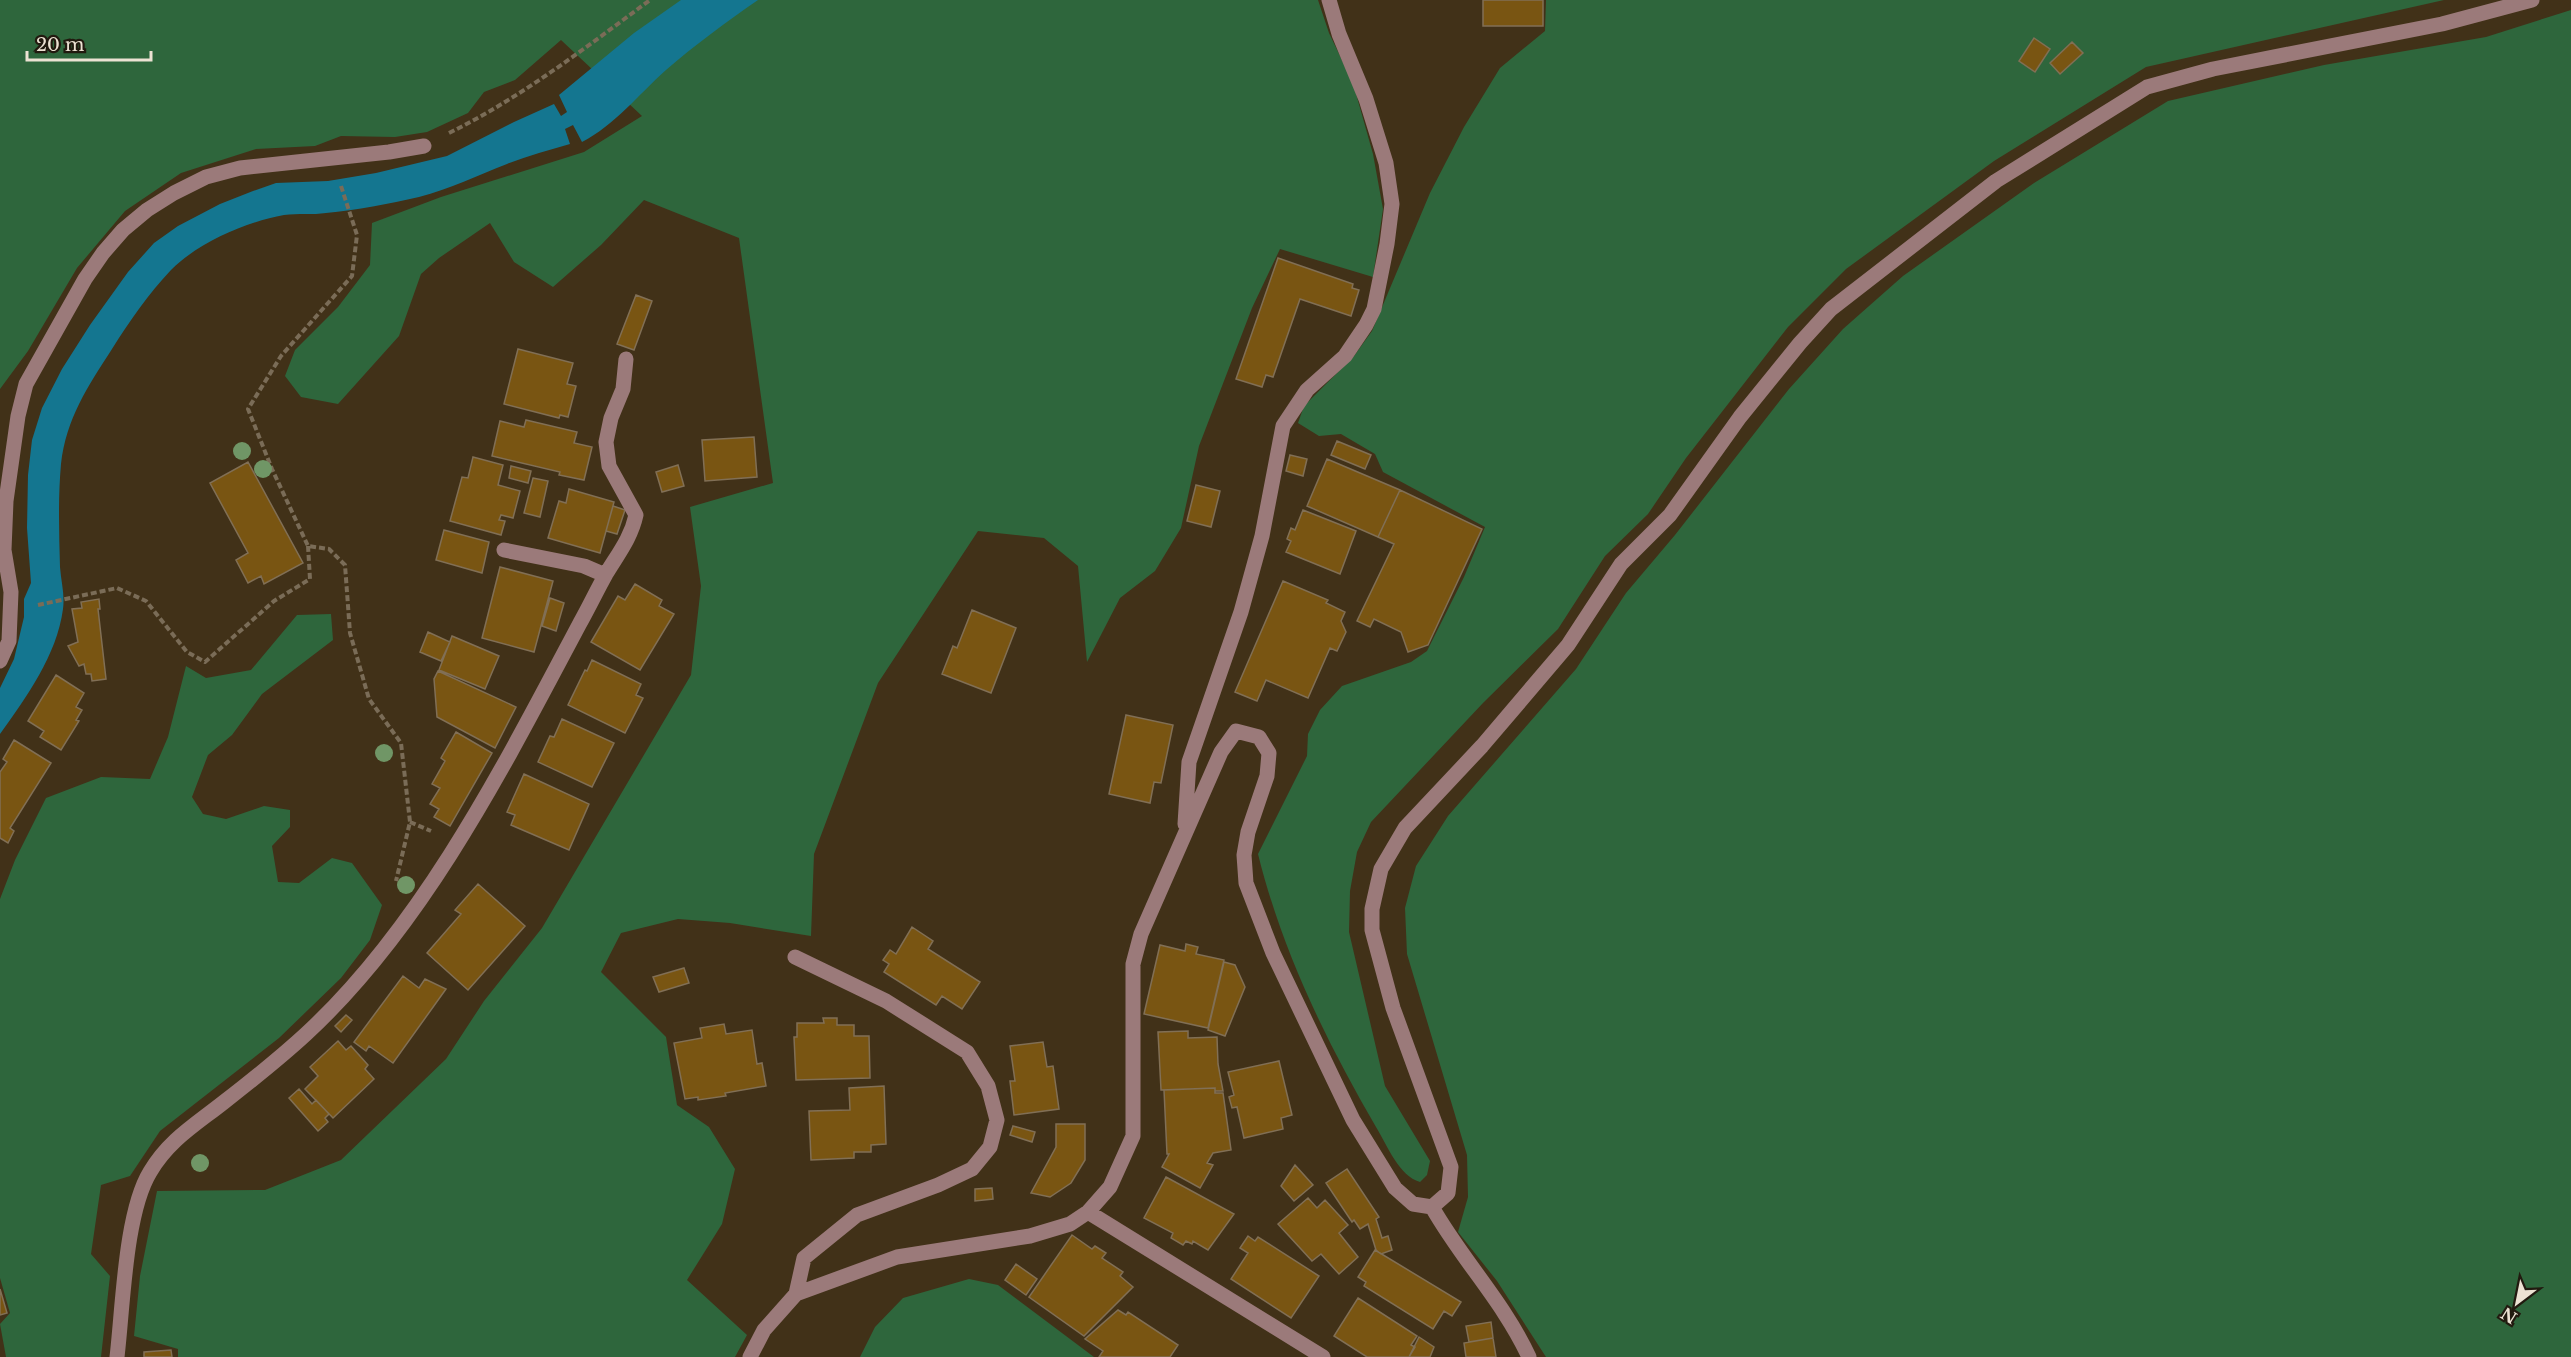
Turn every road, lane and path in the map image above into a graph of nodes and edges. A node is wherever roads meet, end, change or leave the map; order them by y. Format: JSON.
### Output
{"nodes":[{"id":1,"x":650,"y":0,"type":"edge"},
{"id":2,"x":1329,"y":0,"type":"edge"},
{"id":3,"x":2532,"y":0,"type":"edge"},
{"id":4,"x":424,"y":146,"type":"joint"},
{"id":5,"x":338,"y":179,"type":"dead end"},
{"id":6,"x":626,"y":358,"type":"dead end"},
{"id":7,"x":308,"y":546,"type":"junction"},
{"id":8,"x":504,"y":550,"type":"dead end"},
{"id":9,"x":605,"y":575,"type":"junction"},
{"id":10,"x":34,"y":606,"type":"dead end"},
{"id":11,"x":0,"y":661,"type":"edge"},
{"id":12,"x":1185,"y":832,"type":"junction"},
{"id":13,"x":398,"y":928,"type":"junction"},
{"id":14,"x":795,"y":957,"type":"dead end"},
{"id":15,"x":1432,"y":1207,"type":"junction"},
{"id":16,"x":1088,"y":1212,"type":"junction"},
{"id":17,"x":796,"y":1294,"type":"junction"},
{"id":18,"x":117,"y":1357,"type":"edge"},
{"id":19,"x":750,"y":1357,"type":"edge"},
{"id":20,"x":1323,"y":1357,"type":"edge"},
{"id":21,"x":1529,"y":1357,"type":"edge"}],
"edges":[{"from":1,"to":4,"type":"path"},
{"from":2,"to":12,"type":"street"},
{"from":3,"to":15,"type":"street"},
{"from":4,"to":11,"type":"street"},
{"from":5,"to":7,"type":"path"},
{"from":6,"to":9,"type":"street"},
{"from":7,"to":10,"type":"path"},
{"from":7,"to":13,"type":"path"},
{"from":8,"to":9,"type":"street"},
{"from":9,"to":13,"type":"street"},
{"from":12,"to":15,"type":"street"},
{"from":12,"to":16,"type":"street"},
{"from":13,"to":18,"type":"street"},
{"from":14,"to":17,"type":"street"},
{"from":15,"to":21,"type":"street"},
{"from":16,"to":17,"type":"street"},
{"from":16,"to":20,"type":"street"},
{"from":17,"to":19,"type":"street"}]}
